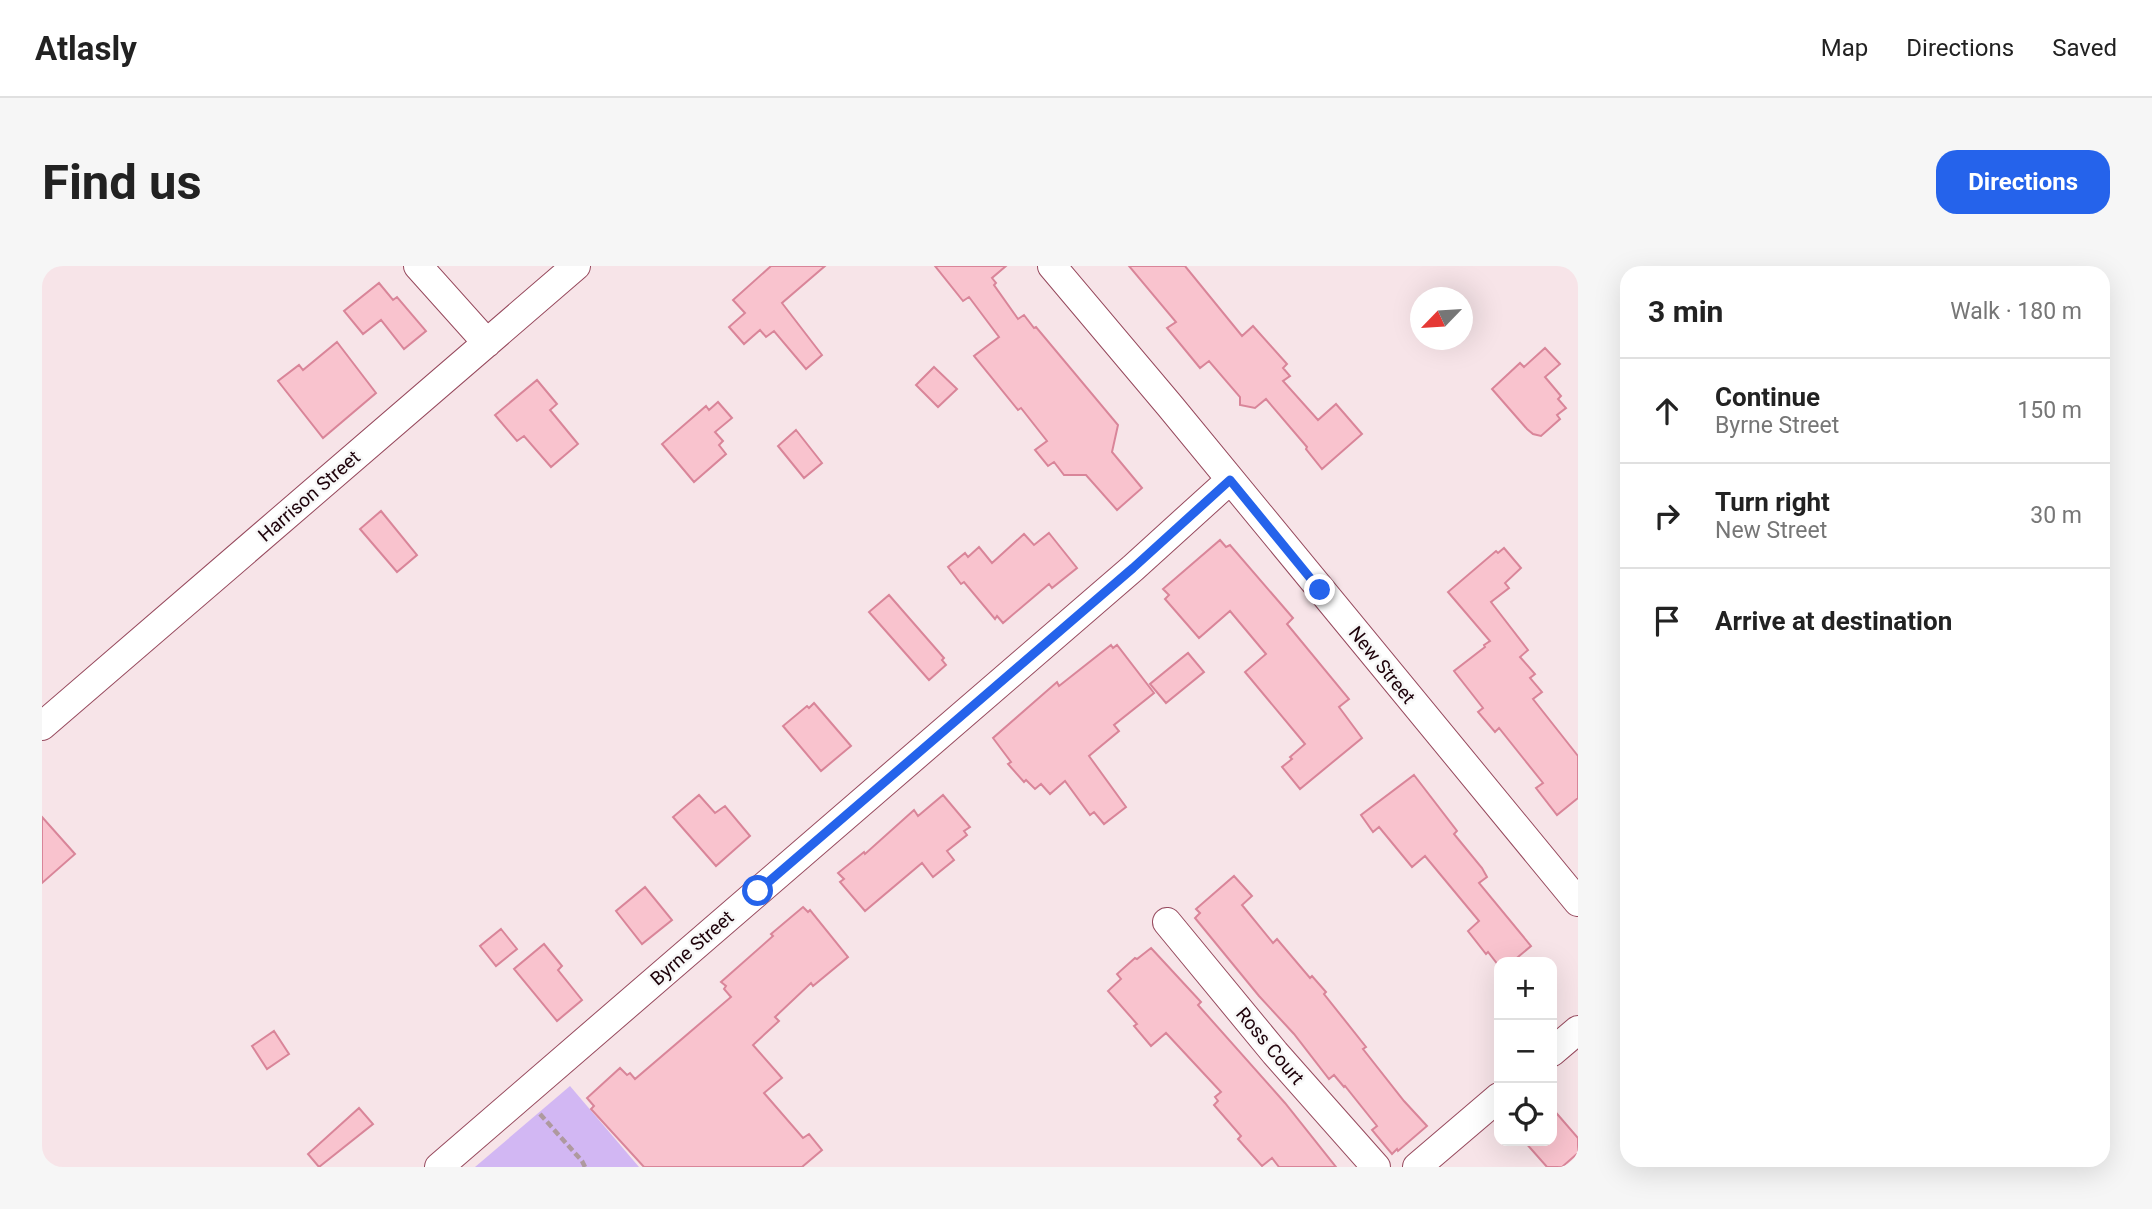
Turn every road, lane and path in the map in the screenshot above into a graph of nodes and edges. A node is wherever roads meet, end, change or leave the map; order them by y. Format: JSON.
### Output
{"nodes":[{"id":1,"x":418,"y":266,"type":"edge"},
{"id":2,"x":576,"y":266,"type":"edge"},
{"id":3,"x":1052,"y":266,"type":"edge"},
{"id":4,"x":487,"y":343,"type":"junction"},
{"id":5,"x":1230,"y":480,"type":"junction"},
{"id":6,"x":42,"y":726,"type":"edge"},
{"id":7,"x":1578,"y":902,"type":"edge"},
{"id":8,"x":1167,"y":922,"type":"dead end"},
{"id":9,"x":1578,"y":1030,"type":"edge"},
{"id":10,"x":1557,"y":1048,"type":"edge"},
{"id":11,"x":523,"y":1094,"type":"junction"},
{"id":12,"x":1494,"y":1101,"type":"edge"},
{"id":13,"x":439,"y":1167,"type":"edge"},
{"id":14,"x":584,"y":1167,"type":"edge"},
{"id":15,"x":1376,"y":1167,"type":"edge"},
{"id":16,"x":1417,"y":1167,"type":"edge"}],
"edges":[{"from":1,"to":4,"type":"street"},
{"from":2,"to":4,"type":"street","name":"Harrison Street"},
{"from":3,"to":5,"type":"street","name":"New Street"},
{"from":4,"to":6,"type":"street","name":"Harrison Street"},
{"from":5,"to":7,"type":"street","name":"New Street"},
{"from":5,"to":11,"type":"street","name":"Byrne Street"},
{"from":8,"to":15,"type":"street","name":"Ross Court"},
{"from":9,"to":10,"type":"street"},
{"from":11,"to":13,"type":"street","name":"Byrne Street"},
{"from":11,"to":14,"type":"path"},
{"from":12,"to":16,"type":"street"}]}
